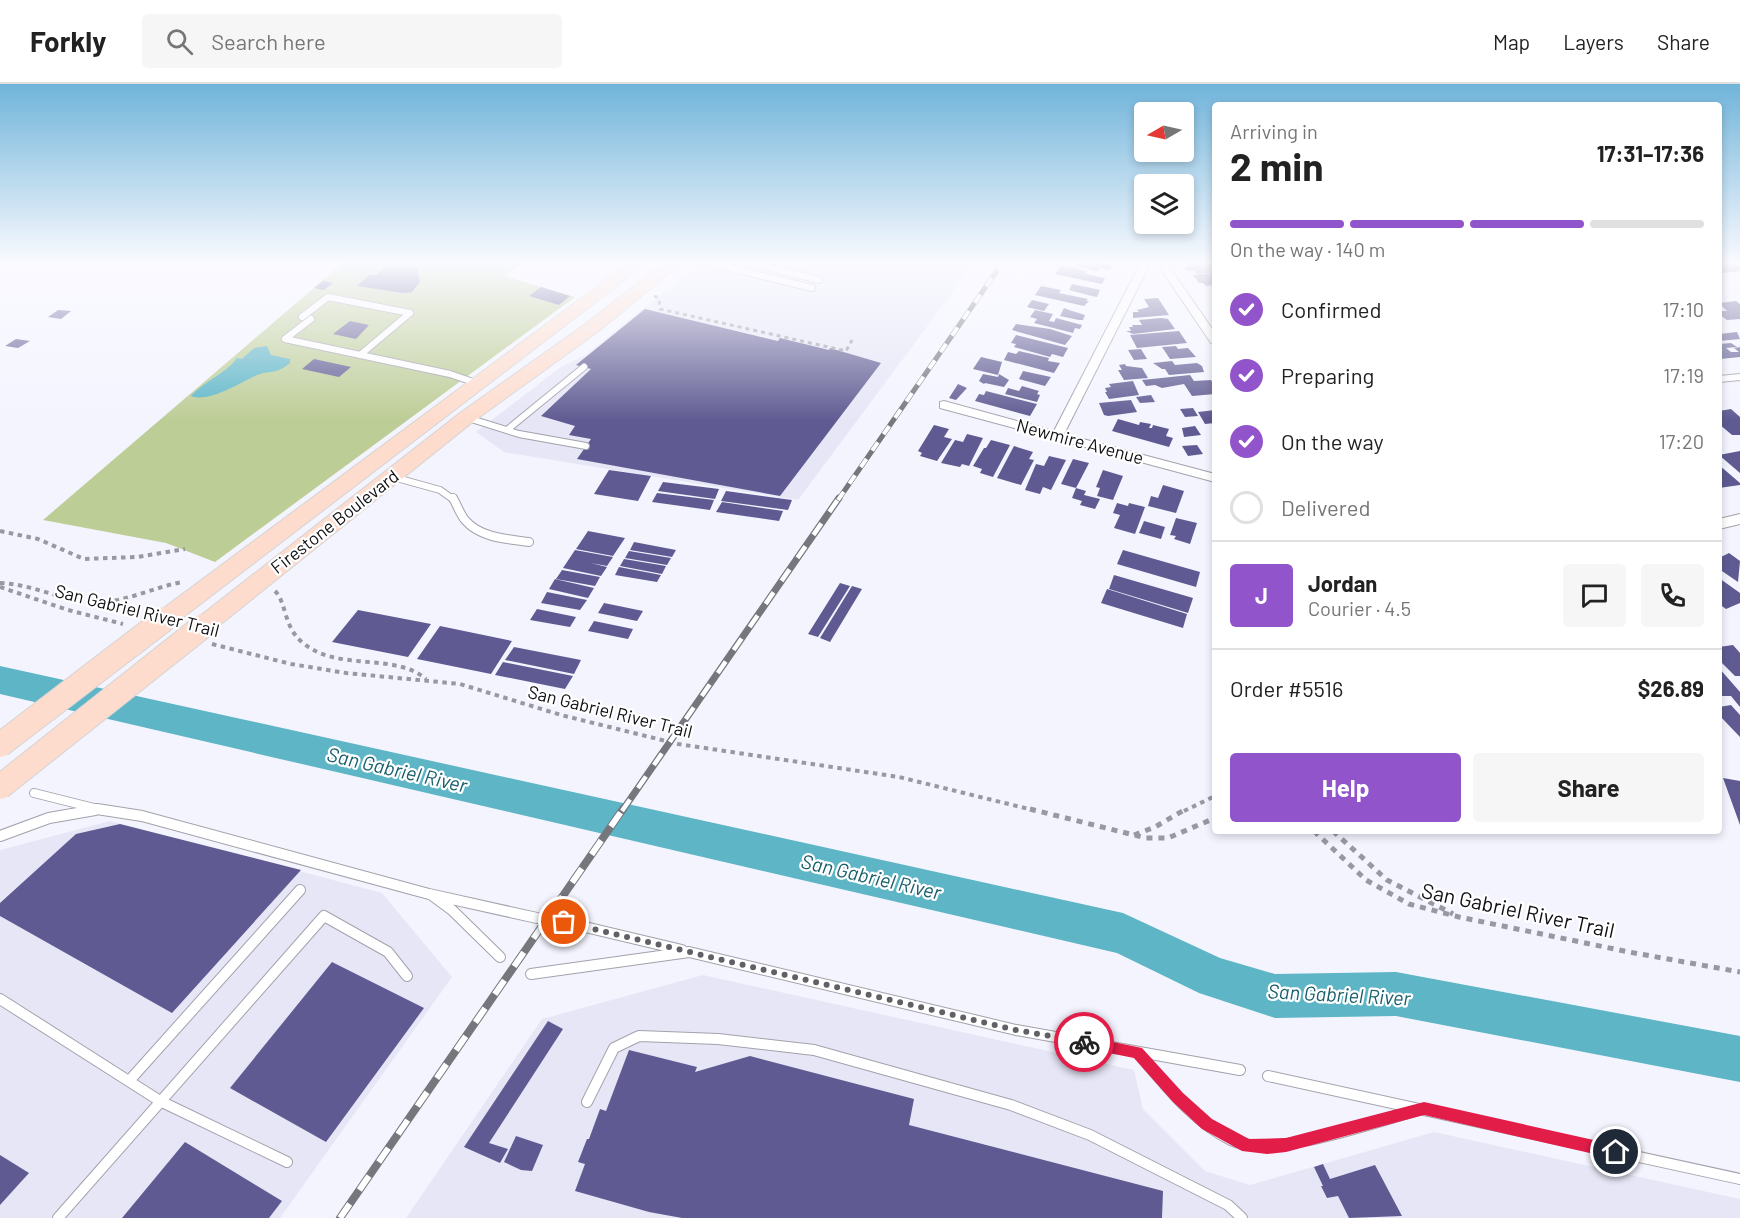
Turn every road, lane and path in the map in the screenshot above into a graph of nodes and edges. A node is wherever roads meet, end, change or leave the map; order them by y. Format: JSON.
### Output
{"nodes":[{"id":1,"x":305,"y":315,"type":"edge"},
{"id":2,"x":408,"y":315,"type":"edge"},
{"id":3,"x":569,"y":315,"type":"edge"},
{"id":4,"x":608,"y":315,"type":"edge"},
{"id":5,"x":686,"y":315,"type":"edge"},
{"id":6,"x":1119,"y":315,"type":"edge"},
{"id":7,"x":1197,"y":315,"type":"edge"},
{"id":8,"x":1212,"y":337,"type":"edge"},
{"id":9,"x":535,"y":340,"type":"junction"},
{"id":10,"x":852,"y":340,"type":"dead end"},
{"id":11,"x":360,"y":355,"type":"junction"},
{"id":12,"x":584,"y":367,"type":"dead end"},
{"id":13,"x":1740,"y":376,"type":"edge"},
{"id":14,"x":1722,"y":379,"type":"edge"},
{"id":15,"x":476,"y":383,"type":"junction"},
{"id":16,"x":944,"y":405,"type":"dead end"},
{"id":17,"x":466,"y":417,"type":"junction"},
{"id":18,"x":507,"y":430,"type":"junction"},
{"id":19,"x":1057,"y":436,"type":"junction"},
{"id":20,"x":586,"y":446,"type":"dead end"},
{"id":21,"x":392,"y":477,"type":"junction"},
{"id":22,"x":1212,"y":477,"type":"edge"},
{"id":23,"x":1740,"y":519,"type":"edge"},
{"id":24,"x":1722,"y":523,"type":"edge"},
{"id":25,"x":0,"y":531,"type":"edge"},
{"id":26,"x":529,"y":542,"type":"dead end"},
{"id":27,"x":185,"y":549,"type":"dead end"},
{"id":28,"x":210,"y":584,"type":"junction"},
{"id":29,"x":257,"y":584,"type":"junction"},
{"id":30,"x":0,"y":585,"type":"edge"},
{"id":31,"x":128,"y":625,"type":"dead end"},
{"id":32,"x":206,"y":634,"type":"junction"},
{"id":33,"x":427,"y":680,"type":"junction"},
{"id":34,"x":0,"y":745,"type":"edge"},
{"id":35,"x":0,"y":787,"type":"edge"},
{"id":36,"x":34,"y":793,"type":"dead end"},
{"id":37,"x":1212,"y":797,"type":"edge"},
{"id":38,"x":99,"y":810,"type":"junction"},
{"id":39,"x":1212,"y":819,"type":"edge"},
{"id":40,"x":1317,"y":834,"type":"edge"},
{"id":41,"x":1336,"y":834,"type":"edge"},
{"id":42,"x":0,"y":836,"type":"edge"},
{"id":43,"x":1133,"y":836,"type":"junction"},
{"id":44,"x":300,"y":890,"type":"dead end"},
{"id":45,"x":429,"y":894,"type":"junction"},
{"id":46,"x":1459,"y":917,"type":"junction"},
{"id":47,"x":537,"y":918,"type":"dead end"},
{"id":48,"x":564,"y":922,"type":"dead end"},
{"id":49,"x":689,"y":952,"type":"junction"},
{"id":50,"x":500,"y":957,"type":"dead end"},
{"id":51,"x":1740,"y":972,"type":"edge"},
{"id":52,"x":531,"y":974,"type":"dead end"},
{"id":53,"x":407,"y":976,"type":"dead end"},
{"id":54,"x":0,"y":999,"type":"edge"},
{"id":55,"x":1137,"y":1052,"type":"junction"},
{"id":56,"x":1240,"y":1070,"type":"dead end"},
{"id":57,"x":1268,"y":1076,"type":"dead end"},
{"id":58,"x":129,"y":1081,"type":"junction"},
{"id":59,"x":160,"y":1101,"type":"junction"},
{"id":60,"x":587,"y":1102,"type":"dead end"},
{"id":61,"x":1424,"y":1109,"type":"junction"},
{"id":62,"x":287,"y":1162,"type":"dead end"},
{"id":63,"x":1740,"y":1179,"type":"edge"},
{"id":64,"x":58,"y":1218,"type":"edge"},
{"id":65,"x":1242,"y":1218,"type":"edge"}],
"edges":[{"from":1,"to":11,"type":"lane"},
{"from":2,"to":11,"type":"lane"},
{"from":3,"to":9,"type":"main road","name":"Firestone Boulevard"},
{"from":4,"to":17,"type":"main road","name":"Firestone Boulevard"},
{"from":5,"to":10,"type":"path"},
{"from":6,"to":19,"type":"street"},
{"from":7,"to":8,"type":"street"},
{"from":9,"to":15,"type":"main road","name":"Firestone Boulevard"},
{"from":9,"to":17,"type":"main road"},
{"from":11,"to":15,"type":"lane"},
{"from":12,"to":18,"type":"lane"},
{"from":13,"to":14,"type":"street"},
{"from":15,"to":28,"type":"main road","name":"Firestone Boulevard"},
{"from":16,"to":19,"type":"street","name":"Newmire Avenue"},
{"from":17,"to":18,"type":"lane"},
{"from":17,"to":21,"type":"main road","name":"Firestone Boulevard"},
{"from":18,"to":20,"type":"lane"},
{"from":19,"to":22,"type":"street","name":"Newmire Avenue"},
{"from":21,"to":26,"type":"lane"},
{"from":21,"to":29,"type":"main road","name":"Firestone Boulevard"},
{"from":23,"to":24,"type":"street"},
{"from":25,"to":27,"type":"path"},
{"from":28,"to":30,"type":"path"},
{"from":28,"to":34,"type":"main road","name":"Firestone Boulevard","bridge":true},
{"from":29,"to":32,"type":"main road","name":"Firestone Boulevard"},
{"from":29,"to":33,"type":"path"},
{"from":30,"to":31,"type":"path","name":"San Gabriel River Trail"},
{"from":32,"to":33,"type":"path","name":"San Gabriel River Trail"},
{"from":32,"to":35,"type":"main road","name":"Firestone Boulevard","bridge":true},
{"from":33,"to":43,"type":"path","name":"San Gabriel River Trail"},
{"from":36,"to":38,"type":"lane"},
{"from":37,"to":43,"type":"path"},
{"from":38,"to":42,"type":"lane"},
{"from":38,"to":45,"type":"lane"},
{"from":39,"to":43,"type":"path","name":"San Gabriel River Trail"},
{"from":40,"to":46,"type":"path","name":"San Gabriel River Trail"},
{"from":41,"to":46,"type":"path"},
{"from":44,"to":58,"type":"lane"},
{"from":45,"to":47,"type":"lane"},
{"from":45,"to":50,"type":"lane"},
{"from":46,"to":51,"type":"path","name":"San Gabriel River Trail"},
{"from":48,"to":49,"type":"lane"},
{"from":49,"to":52,"type":"lane"},
{"from":49,"to":55,"type":"lane"},
{"from":53,"to":59,"type":"lane"},
{"from":54,"to":58,"type":"lane"},
{"from":55,"to":56,"type":"lane"},
{"from":55,"to":61,"type":"lane"},
{"from":57,"to":61,"type":"lane"},
{"from":58,"to":59,"type":"lane"},
{"from":59,"to":62,"type":"lane"},
{"from":59,"to":64,"type":"lane"},
{"from":60,"to":65,"type":"lane"},
{"from":61,"to":63,"type":"lane"}]}
